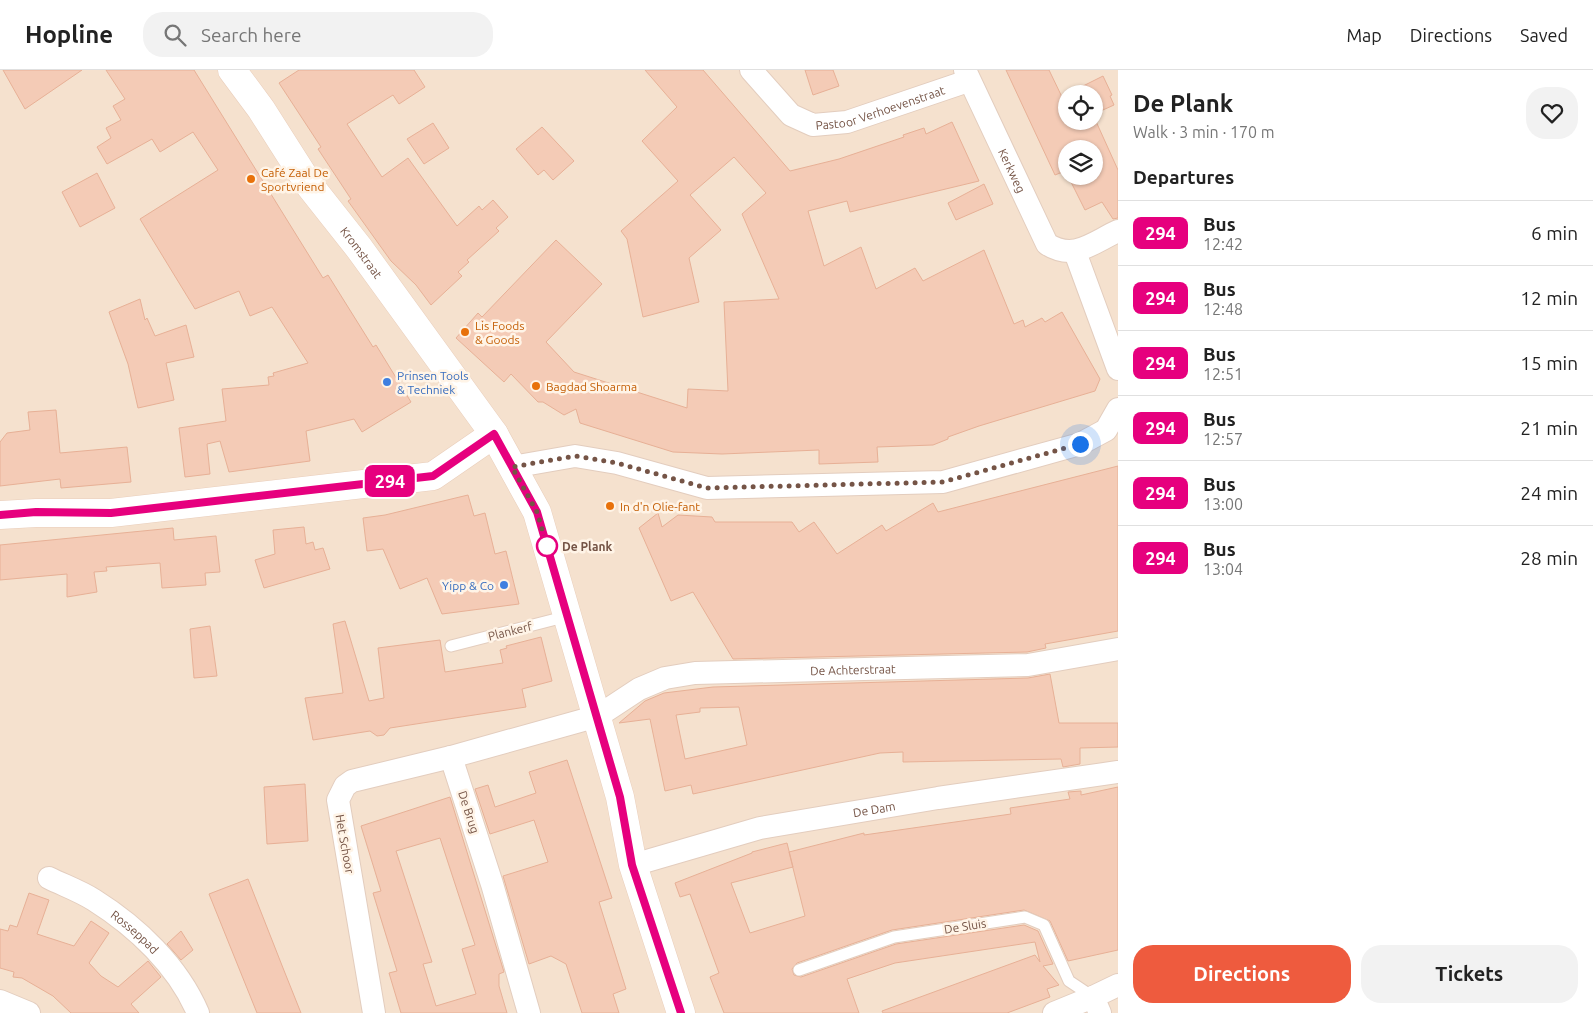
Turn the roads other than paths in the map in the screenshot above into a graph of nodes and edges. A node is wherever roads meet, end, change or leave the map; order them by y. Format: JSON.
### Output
{"nodes":[{"id":1,"x":232,"y":70,"type":"edge"},
{"id":2,"x":751,"y":70,"type":"edge"},
{"id":3,"x":966,"y":75,"type":"edge"},
{"id":4,"x":1118,"y":231,"type":"edge"},
{"id":5,"x":1075,"y":252,"type":"junction"},
{"id":6,"x":1118,"y":369,"type":"edge"},
{"id":7,"x":1118,"y":409,"type":"edge"},
{"id":8,"x":494,"y":434,"type":"junction"},
{"id":9,"x":512,"y":467,"type":"junction"},
{"id":10,"x":0,"y":515,"type":"edge"},
{"id":11,"x":568,"y":616,"type":"junction"},
{"id":12,"x":451,"y":646,"type":"dead end"},
{"id":13,"x":1118,"y":649,"type":"edge"},
{"id":14,"x":598,"y":716,"type":"junction"},
{"id":15,"x":452,"y":757,"type":"junction"},
{"id":16,"x":1118,"y":772,"type":"edge"},
{"id":17,"x":632,"y":865,"type":"junction"},
{"id":18,"x":48,"y":878,"type":"dead end"},
{"id":19,"x":799,"y":970,"type":"dead end"},
{"id":20,"x":1118,"y":985,"type":"edge"},
{"id":21,"x":0,"y":1001,"type":"edge"},
{"id":22,"x":1096,"y":1005,"type":"edge"},
{"id":23,"x":29,"y":1013,"type":"edge"},
{"id":24,"x":198,"y":1013,"type":"edge"},
{"id":25,"x":374,"y":1013,"type":"edge"},
{"id":26,"x":529,"y":1013,"type":"edge"},
{"id":27,"x":681,"y":1013,"type":"edge"},
{"id":28,"x":1054,"y":1013,"type":"edge"}],
"edges":[{"from":1,"to":8,"type":"street","name":"Kromstraat"},
{"from":2,"to":3,"type":"street","name":"Pastoor Verhoevenstraat"},
{"from":3,"to":5,"type":"street","name":"Kerkweg"},
{"from":4,"to":5,"type":"street"},
{"from":5,"to":6,"type":"street"},
{"from":7,"to":9,"type":"street"},
{"from":8,"to":9,"type":"street"},
{"from":8,"to":10,"type":"street"},
{"from":9,"to":11,"type":"street"},
{"from":11,"to":12,"type":"lane","name":"Plankerf"},
{"from":11,"to":14,"type":"street"},
{"from":13,"to":14,"type":"street","name":"De Achterstraat"},
{"from":14,"to":15,"type":"street"},
{"from":14,"to":17,"type":"street"},
{"from":15,"to":25,"type":"street","name":"Het Schoor"},
{"from":15,"to":26,"type":"street","name":"De Brug"},
{"from":16,"to":17,"type":"street","name":"De Dam"},
{"from":17,"to":27,"type":"street"},
{"from":18,"to":24,"type":"street","name":"Rosseppad"},
{"from":19,"to":22,"type":"lane","name":"De Sluis"},
{"from":20,"to":22,"type":"street"},
{"from":21,"to":23,"type":"street"},
{"from":22,"to":28,"type":"street"}]}
